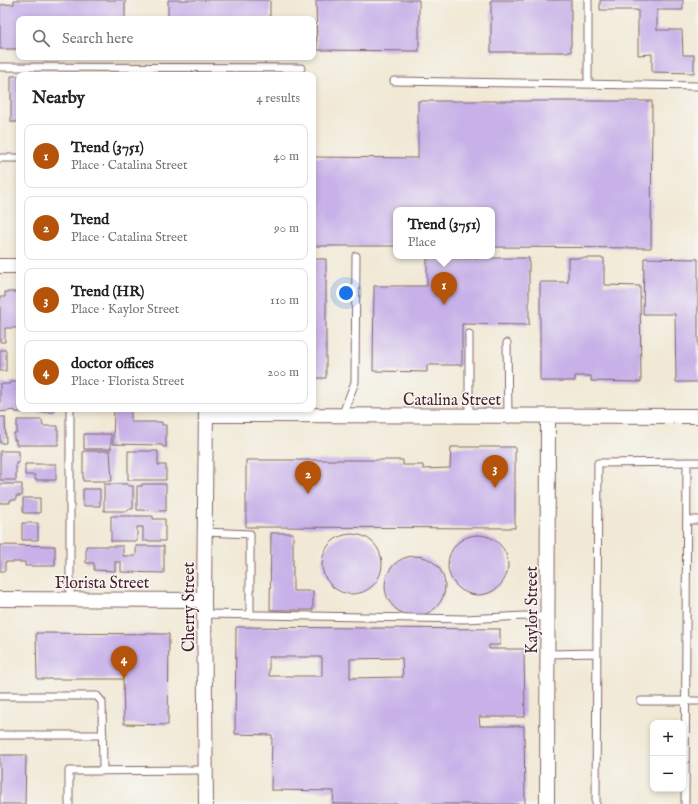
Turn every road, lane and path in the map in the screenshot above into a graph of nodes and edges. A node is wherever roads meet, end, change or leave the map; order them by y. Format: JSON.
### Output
{"nodes":[{"id":1,"x":588,"y":0,"type":"edge"},
{"id":2,"x":0,"y":67,"type":"edge"},
{"id":3,"x":301,"y":68,"type":"dead end"},
{"id":4,"x":394,"y":81,"type":"dead end"},
{"id":5,"x":588,"y":84,"type":"junction"},
{"id":6,"x":698,"y":86,"type":"edge"},
{"id":7,"x":0,"y":158,"type":"edge"},
{"id":8,"x":16,"y":158,"type":"edge"},
{"id":9,"x":356,"y":256,"type":"dead end"},
{"id":10,"x":0,"y":266,"type":"edge"},
{"id":11,"x":16,"y":266,"type":"edge"},
{"id":12,"x":469,"y":334,"type":"dead end"},
{"id":13,"x":507,"y":343,"type":"dead end"},
{"id":14,"x":70,"y":412,"type":"edge"},
{"id":15,"x":206,"y":412,"type":"edge"},
{"id":16,"x":255,"y":412,"type":"edge"},
{"id":17,"x":342,"y":416,"type":"junction"},
{"id":18,"x":469,"y":416,"type":"junction"},
{"id":19,"x":508,"y":416,"type":"junction"},
{"id":20,"x":548,"y":416,"type":"junction"},
{"id":21,"x":698,"y":416,"type":"edge"},
{"id":22,"x":687,"y":462,"type":"junction"},
{"id":23,"x":698,"y":462,"type":"edge"},
{"id":24,"x":687,"y":520,"type":"junction"},
{"id":25,"x":698,"y":520,"type":"edge"},
{"id":26,"x":205,"y":532,"type":"junction"},
{"id":27,"x":0,"y":599,"type":"edge"},
{"id":28,"x":70,"y":599,"type":"junction"},
{"id":29,"x":204,"y":600,"type":"junction"},
{"id":30,"x":204,"y":614,"type":"junction"},
{"id":31,"x":250,"y":614,"type":"junction"},
{"id":32,"x":548,"y":617,"type":"junction"},
{"id":33,"x":597,"y":653,"type":"junction"},
{"id":34,"x":548,"y":654,"type":"junction"},
{"id":35,"x":0,"y":696,"type":"edge"},
{"id":36,"x":641,"y":701,"type":"dead end"},
{"id":37,"x":686,"y":701,"type":"junction"},
{"id":38,"x":698,"y":701,"type":"edge"},
{"id":39,"x":0,"y":735,"type":"edge"},
{"id":40,"x":103,"y":735,"type":"junction"},
{"id":41,"x":205,"y":770,"type":"junction"},
{"id":42,"x":104,"y":771,"type":"junction"},
{"id":43,"x":69,"y":804,"type":"edge"},
{"id":44,"x":206,"y":804,"type":"edge"},
{"id":45,"x":547,"y":804,"type":"edge"},
{"id":46,"x":596,"y":804,"type":"edge"},
{"id":47,"x":685,"y":804,"type":"edge"}],
"edges":[{"from":1,"to":5,"type":"lane"},
{"from":2,"to":3,"type":"lane"},
{"from":4,"to":5,"type":"lane"},
{"from":5,"to":6,"type":"lane"},
{"from":7,"to":8,"type":"lane"},
{"from":9,"to":17,"type":"lane"},
{"from":10,"to":11,"type":"street"},
{"from":12,"to":18,"type":"lane"},
{"from":13,"to":19,"type":"lane"},
{"from":14,"to":28,"type":"lane"},
{"from":15,"to":16,"type":"street","name":"Catalina Street"},
{"from":15,"to":26,"type":"street","name":"Cherry Street"},
{"from":16,"to":17,"type":"street","name":"Catalina Street"},
{"from":17,"to":18,"type":"street","name":"Catalina Street"},
{"from":18,"to":19,"type":"street","name":"Catalina Street"},
{"from":19,"to":20,"type":"street","name":"Catalina Street"},
{"from":20,"to":21,"type":"street","name":"Catalina Street"},
{"from":20,"to":32,"type":"street","name":"Kaylor Street"},
{"from":22,"to":23,"type":"lane"},
{"from":22,"to":24,"type":"lane"},
{"from":22,"to":33,"type":"lane"},
{"from":24,"to":25,"type":"lane"},
{"from":24,"to":37,"type":"lane"},
{"from":26,"to":29,"type":"street","name":"Cherry Street"},
{"from":26,"to":31,"type":"lane"},
{"from":27,"to":28,"type":"street","name":"Florista Street"},
{"from":28,"to":29,"type":"street","name":"Florista Street"},
{"from":29,"to":30,"type":"street","name":"Cherry Street"},
{"from":30,"to":31,"type":"lane"},
{"from":30,"to":41,"type":"street","name":"Cherry Street"},
{"from":31,"to":32,"type":"lane"},
{"from":32,"to":34,"type":"street","name":"Kaylor Street"},
{"from":33,"to":34,"type":"lane"},
{"from":33,"to":46,"type":"lane"},
{"from":34,"to":45,"type":"street","name":"Kaylor Street"},
{"from":35,"to":40,"type":"lane"},
{"from":36,"to":37,"type":"lane"},
{"from":37,"to":38,"type":"lane"},
{"from":37,"to":47,"type":"lane"},
{"from":39,"to":40,"type":"lane"},
{"from":40,"to":42,"type":"lane"},
{"from":41,"to":42,"type":"lane"},
{"from":41,"to":44,"type":"street","name":"Cherry Street"},
{"from":42,"to":43,"type":"lane"}]}
